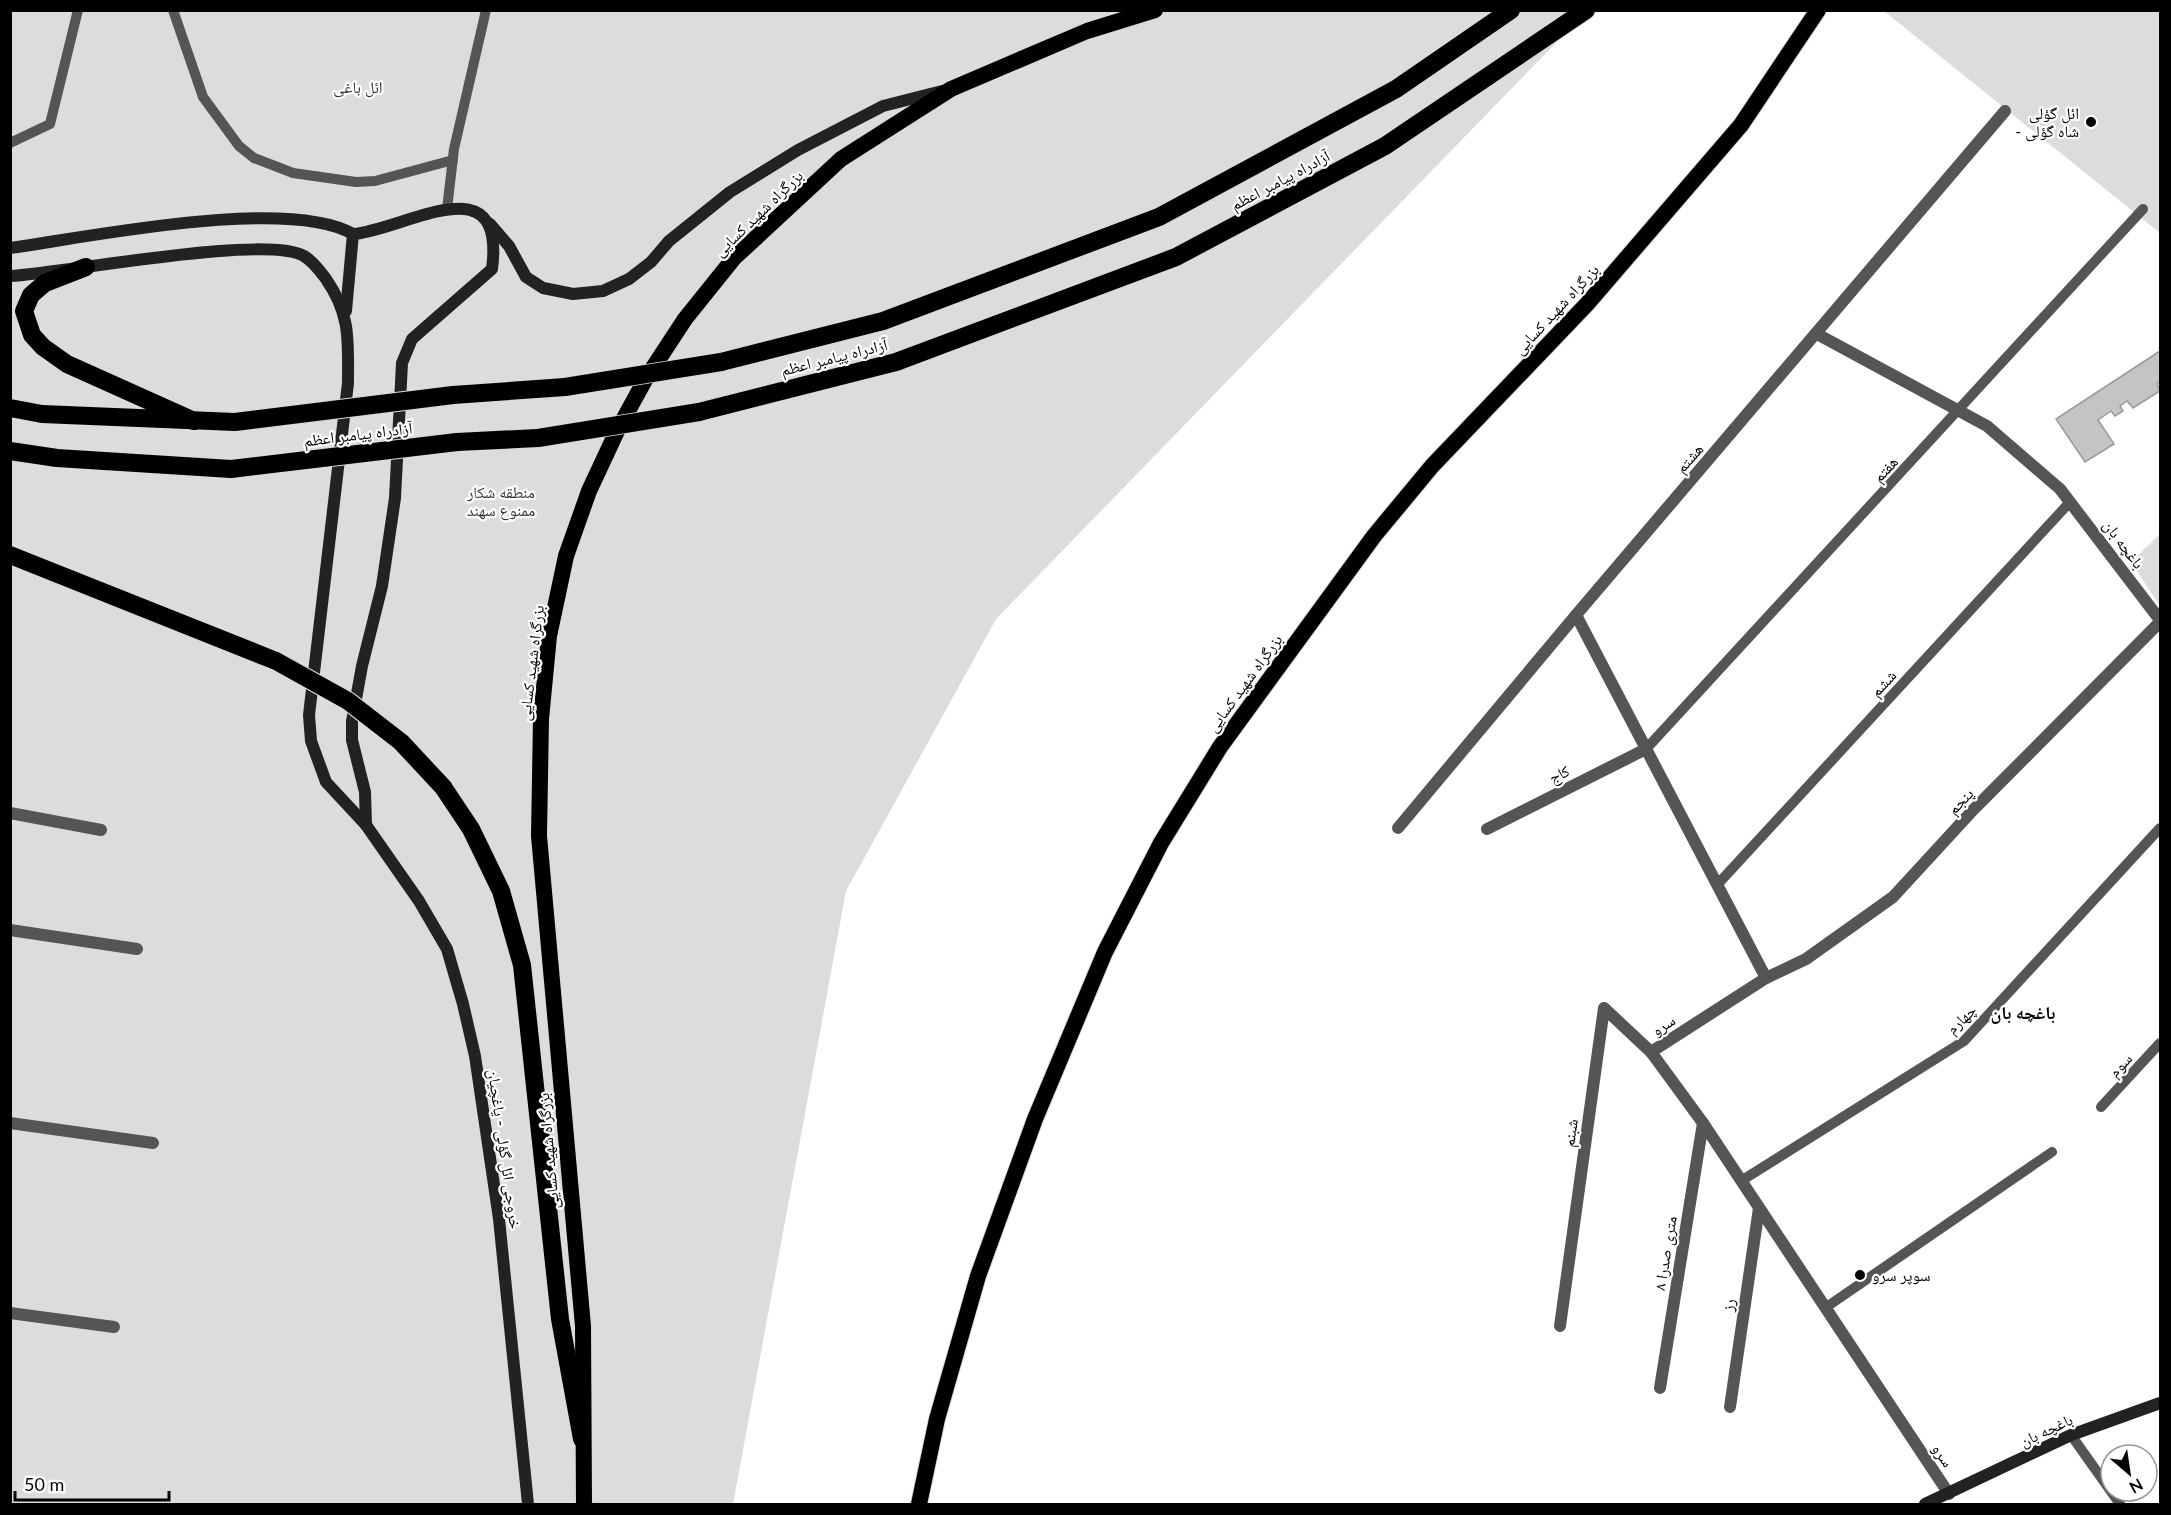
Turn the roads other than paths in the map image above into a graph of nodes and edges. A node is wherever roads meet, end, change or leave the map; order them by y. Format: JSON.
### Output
{"nodes":[{"id":1,"x":78,"y":10,"type":"edge"},
{"id":2,"x":173,"y":10,"type":"edge"},
{"id":3,"x":486,"y":10,"type":"edge"},
{"id":4,"x":1155,"y":10,"type":"edge"},
{"id":5,"x":1511,"y":10,"type":"edge"},
{"id":6,"x":1586,"y":10,"type":"edge"},
{"id":7,"x":1818,"y":10,"type":"edge"},
{"id":8,"x":951,"y":89,"type":"junction"},
{"id":9,"x":2005,"y":111,"type":"dead end"},
{"id":10,"x":10,"y":143,"type":"edge"},
{"id":11,"x":453,"y":160,"type":"junction"},
{"id":12,"x":447,"y":209,"type":"junction"},
{"id":13,"x":2143,"y":209,"type":"dead end"},
{"id":14,"x":479,"y":213,"type":"junction"},
{"id":15,"x":353,"y":234,"type":"junction"},
{"id":16,"x":10,"y":248,"type":"edge"},
{"id":17,"x":86,"y":267,"type":"junction"},
{"id":18,"x":10,"y":276,"type":"edge"},
{"id":19,"x":346,"y":317,"type":"junction"},
{"id":20,"x":1816,"y":334,"type":"junction"},
{"id":21,"x":10,"y":408,"type":"edge"},
{"id":22,"x":1959,"y":411,"type":"junction"},
{"id":23,"x":194,"y":421,"type":"junction"},
{"id":24,"x":10,"y":451,"type":"edge"},
{"id":25,"x":2070,"y":502,"type":"junction"},
{"id":26,"x":10,"y":555,"type":"edge"},
{"id":27,"x":1576,"y":615,"type":"junction"},
{"id":28,"x":2160,"y":621,"type":"edge"},
{"id":29,"x":1646,"y":749,"type":"junction"},
{"id":30,"x":10,"y":813,"type":"edge"},
{"id":31,"x":366,"y":825,"type":"junction"},
{"id":32,"x":1398,"y":828,"type":"dead end"},
{"id":33,"x":2160,"y":828,"type":"edge"},
{"id":34,"x":1487,"y":829,"type":"dead end"},
{"id":35,"x":101,"y":830,"type":"dead end"},
{"id":36,"x":1717,"y":885,"type":"junction"},
{"id":37,"x":10,"y":930,"type":"edge"},
{"id":38,"x":137,"y":949,"type":"dead end"},
{"id":39,"x":1766,"y":978,"type":"junction"},
{"id":40,"x":2160,"y":1043,"type":"edge"},
{"id":41,"x":1651,"y":1052,"type":"junction"},
{"id":42,"x":2101,"y":1107,"type":"dead end"},
{"id":43,"x":10,"y":1123,"type":"edge"},
{"id":44,"x":1703,"y":1123,"type":"junction"},
{"id":45,"x":153,"y":1143,"type":"dead end"},
{"id":46,"x":2052,"y":1152,"type":"dead end"},
{"id":47,"x":1741,"y":1181,"type":"junction"},
{"id":48,"x":1759,"y":1208,"type":"junction"},
{"id":49,"x":1826,"y":1308,"type":"junction"},
{"id":50,"x":10,"y":1313,"type":"edge"},
{"id":51,"x":1560,"y":1326,"type":"dead end"},
{"id":52,"x":114,"y":1328,"type":"dead end"},
{"id":53,"x":1660,"y":1388,"type":"dead end"},
{"id":54,"x":2160,"y":1402,"type":"edge"},
{"id":55,"x":1730,"y":1407,"type":"dead end"},
{"id":56,"x":2071,"y":1435,"type":"junction"},
{"id":57,"x":582,"y":1439,"type":"junction"},
{"id":58,"x":1949,"y":1494,"type":"junction"},
{"id":59,"x":528,"y":1504,"type":"edge"},
{"id":60,"x":584,"y":1504,"type":"edge"},
{"id":61,"x":919,"y":1504,"type":"edge"},
{"id":62,"x":1925,"y":1504,"type":"edge"},
{"id":63,"x":1935,"y":1504,"type":"edge"},
{"id":64,"x":2120,"y":1504,"type":"edge"}],
"edges":[{"from":1,"to":10,"type":"lane"},
{"from":2,"to":11,"type":"lane"},
{"from":3,"to":11,"type":"lane"},
{"from":4,"to":8,"type":"highway","name":"بزرگراه شهید کسایی"},
{"from":5,"to":23,"type":"highway","name":"آزادراه پیامبر اعظم","bridge":true},
{"from":6,"to":24,"type":"highway","name":"آزادراه پیامبر اعظم","bridge":true},
{"from":7,"to":61,"type":"highway","name":"بزرگراه شهید کسایی"},
{"from":8,"to":14,"type":"main road"},
{"from":8,"to":57,"type":"highway","name":"بزرگراه شهید کسایی"},
{"from":9,"to":20,"type":"street","name":"هشتم"},
{"from":11,"to":12,"type":"lane"},
{"from":12,"to":14,"type":"main road"},
{"from":12,"to":15,"type":"main road"},
{"from":13,"to":22,"type":"lane","name":"هفتم"},
{"from":14,"to":31,"type":"main road"},
{"from":15,"to":16,"type":"main road"},
{"from":15,"to":19,"type":"main road","name":"خروجی ائل گؤلی - یاغچیان"},
{"from":17,"to":18,"type":"main road"},
{"from":17,"to":19,"type":"main road"},
{"from":17,"to":23,"type":"highway"},
{"from":19,"to":31,"type":"main road","name":"خروجی ائل گؤلی - یاغچیان"},
{"from":20,"to":22,"type":"street","name":"باغچه بان"},
{"from":20,"to":27,"type":"street","name":"هشتم"},
{"from":21,"to":23,"type":"highway","name":"آزادراه پیامبر اعظم"},
{"from":22,"to":25,"type":"street","name":"باغچه بان"},
{"from":22,"to":29,"type":"lane","name":"هفتم"},
{"from":25,"to":28,"type":"street","name":"باغچه بان"},
{"from":25,"to":36,"type":"lane","name":"ششم"},
{"from":26,"to":57,"type":"highway","bridge":true},
{"from":27,"to":29,"type":"street"},
{"from":27,"to":32,"type":"street","name":"هشتم"},
{"from":28,"to":39,"type":"street","name":"پنجم"},
{"from":29,"to":34,"type":"street","name":"کاج"},
{"from":29,"to":36,"type":"street"},
{"from":30,"to":35,"type":"street"},
{"from":31,"to":59,"type":"main road","name":"خروجی ائل گؤلی - یاغچیان"},
{"from":33,"to":47,"type":"lane","name":"چهارم"},
{"from":36,"to":39,"type":"street"},
{"from":37,"to":38,"type":"street"},
{"from":39,"to":41,"type":"street","name":"سرو"},
{"from":40,"to":42,"type":"lane","name":"سوم"},
{"from":41,"to":44,"type":"street","name":"سرو"},
{"from":41,"to":51,"type":"street","name":"شبنم"},
{"from":43,"to":45,"type":"street"},
{"from":44,"to":47,"type":"street","name":"سرو"},
{"from":44,"to":53,"type":"street","name":"۸ متری صدرا"},
{"from":46,"to":49,"type":"lane"},
{"from":47,"to":48,"type":"street","name":"سرو"},
{"from":48,"to":49,"type":"street","name":"سرو"},
{"from":48,"to":55,"type":"street","name":"رز"},
{"from":49,"to":58,"type":"street","name":"سرو"},
{"from":50,"to":52,"type":"street"},
{"from":54,"to":56,"type":"main road","name":"باغچه بان"},
{"from":56,"to":58,"type":"main road","name":"باغچه بان"},
{"from":56,"to":64,"type":"lane"},
{"from":57,"to":60,"type":"highway","name":"بزرگراه شهید کسایی"},
{"from":58,"to":62,"type":"main road"},
{"from":58,"to":63,"type":"main road"}]}
